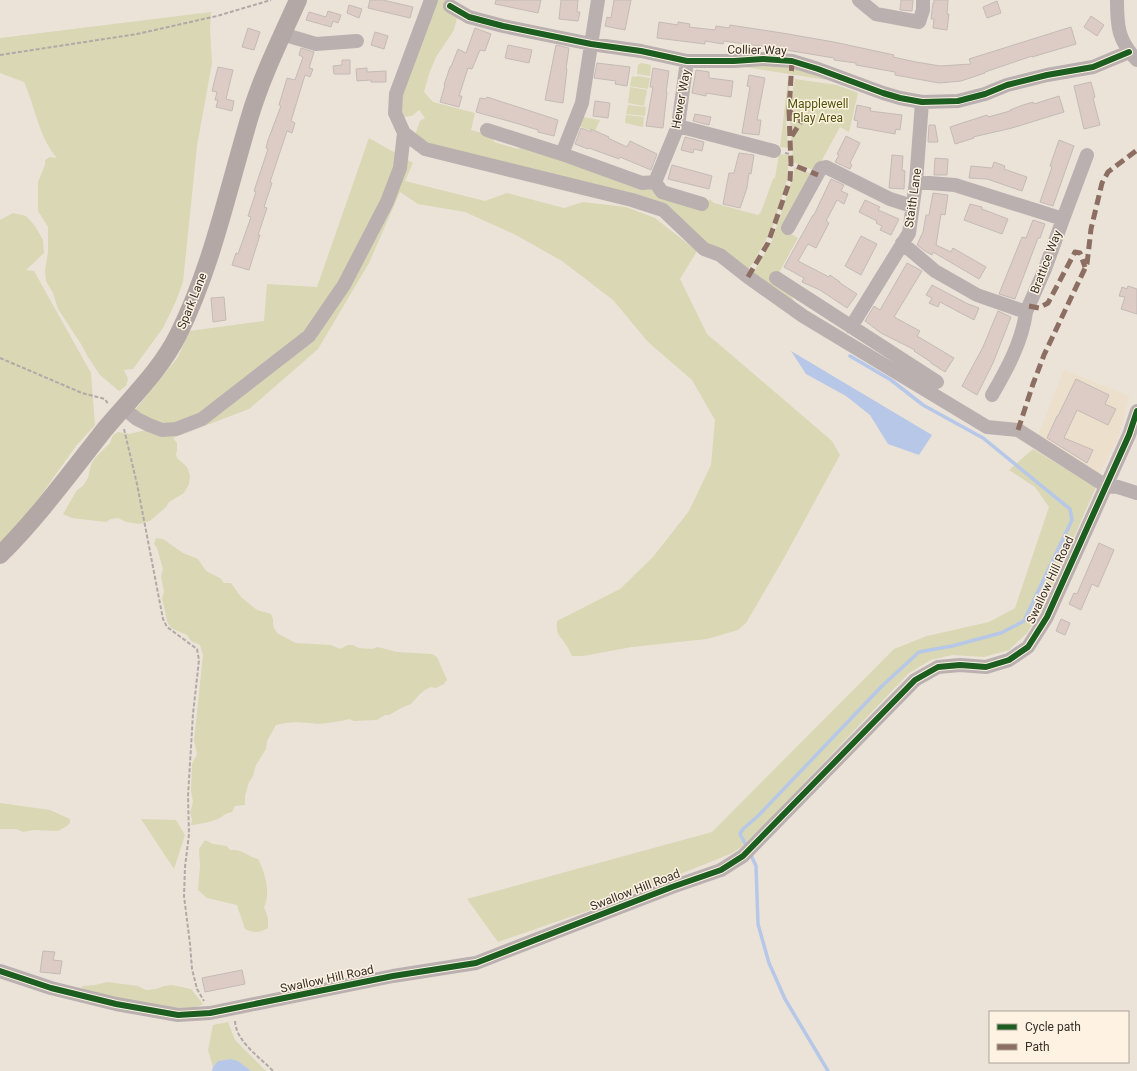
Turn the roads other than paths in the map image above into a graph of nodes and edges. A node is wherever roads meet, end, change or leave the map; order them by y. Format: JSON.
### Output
{"nodes":[{"id":1,"x":298,"y":0,"type":"edge"},
{"id":2,"x":431,"y":0,"type":"edge"},
{"id":3,"x":598,"y":0,"type":"edge"},
{"id":4,"x":859,"y":0,"type":"edge"},
{"id":5,"x":923,"y":0,"type":"edge"},
{"id":6,"x":1117,"y":0,"type":"edge"},
{"id":7,"x":450,"y":6,"type":"dead end"},
{"id":8,"x":282,"y":34,"type":"junction"},
{"id":9,"x":357,"y":41,"type":"dead end"},
{"id":10,"x":591,"y":44,"type":"junction"},
{"id":11,"x":1133,"y":56,"type":"edge"},
{"id":12,"x":687,"y":61,"type":"junction"},
{"id":13,"x":922,"y":102,"type":"junction"},
{"id":14,"x":678,"y":126,"type":"junction"},
{"id":15,"x":486,"y":130,"type":"dead end"},
{"id":16,"x":404,"y":133,"type":"junction"},
{"id":17,"x":774,"y":151,"type":"dead end"},
{"id":18,"x":562,"y":154,"type":"junction"},
{"id":19,"x":1087,"y":155,"type":"dead end"},
{"id":20,"x":655,"y":182,"type":"junction"},
{"id":21,"x":916,"y":182,"type":"junction"},
{"id":22,"x":702,"y":204,"type":"dead end"},
{"id":23,"x":912,"y":206,"type":"junction"},
{"id":24,"x":1063,"y":219,"type":"junction"},
{"id":25,"x":788,"y":228,"type":"dead end"},
{"id":26,"x":902,"y":243,"type":"junction"},
{"id":27,"x":776,"y":278,"type":"dead end"},
{"id":28,"x":1026,"y":312,"type":"junction"},
{"id":29,"x":851,"y":327,"type":"junction"},
{"id":30,"x":937,"y":382,"type":"dead end"},
{"id":31,"x":992,"y":395,"type":"dead end"},
{"id":32,"x":120,"y":411,"type":"junction"},
{"id":33,"x":1137,"y":412,"type":"edge"},
{"id":34,"x":1106,"y":486,"type":"junction"},
{"id":35,"x":1137,"y":493,"type":"edge"},
{"id":36,"x":0,"y":555,"type":"edge"},
{"id":37,"x":0,"y":971,"type":"edge"}],
"edges":[{"from":1,"to":8,"type":"main road","name":"Spark Lane"},
{"from":2,"to":16,"type":"street"},
{"from":3,"to":10,"type":"street"},
{"from":4,"to":5,"type":"street"},
{"from":6,"to":11,"type":"street"},
{"from":7,"to":10,"type":"street","name":"Collier Way"},
{"from":8,"to":9,"type":"street"},
{"from":8,"to":32,"type":"main road","name":"Spark Lane"},
{"from":10,"to":12,"type":"street","name":"Collier Way"},
{"from":10,"to":18,"type":"street"},
{"from":11,"to":13,"type":"street","name":"Collier Way"},
{"from":12,"to":13,"type":"street","name":"Collier Way"},
{"from":12,"to":14,"type":"street","name":"Hewer Way"},
{"from":13,"to":21,"type":"street","name":"Staith Lane"},
{"from":14,"to":17,"type":"street"},
{"from":14,"to":20,"type":"street","name":"Hewer Way"},
{"from":15,"to":18,"type":"street"},
{"from":16,"to":32,"type":"street"},
{"from":16,"to":34,"type":"street"},
{"from":18,"to":20,"type":"street"},
{"from":19,"to":24,"type":"street"},
{"from":20,"to":22,"type":"street"},
{"from":21,"to":23,"type":"street","name":"Staith Lane"},
{"from":21,"to":24,"type":"street","name":"Brattice Way"},
{"from":23,"to":25,"type":"street"},
{"from":23,"to":26,"type":"street","name":"Staith Lane"},
{"from":24,"to":28,"type":"street","name":"Brattice Way"},
{"from":26,"to":28,"type":"street"},
{"from":26,"to":29,"type":"street","name":"Staith Lane"},
{"from":27,"to":29,"type":"street"},
{"from":28,"to":31,"type":"street","name":"Brattice Way"},
{"from":29,"to":30,"type":"street"},
{"from":32,"to":36,"type":"main road","name":"Spark Lane"},
{"from":33,"to":34,"type":"street","name":"Swallow Hill Road"},
{"from":34,"to":35,"type":"street"},
{"from":34,"to":37,"type":"street","name":"Swallow Hill Road"}]}
